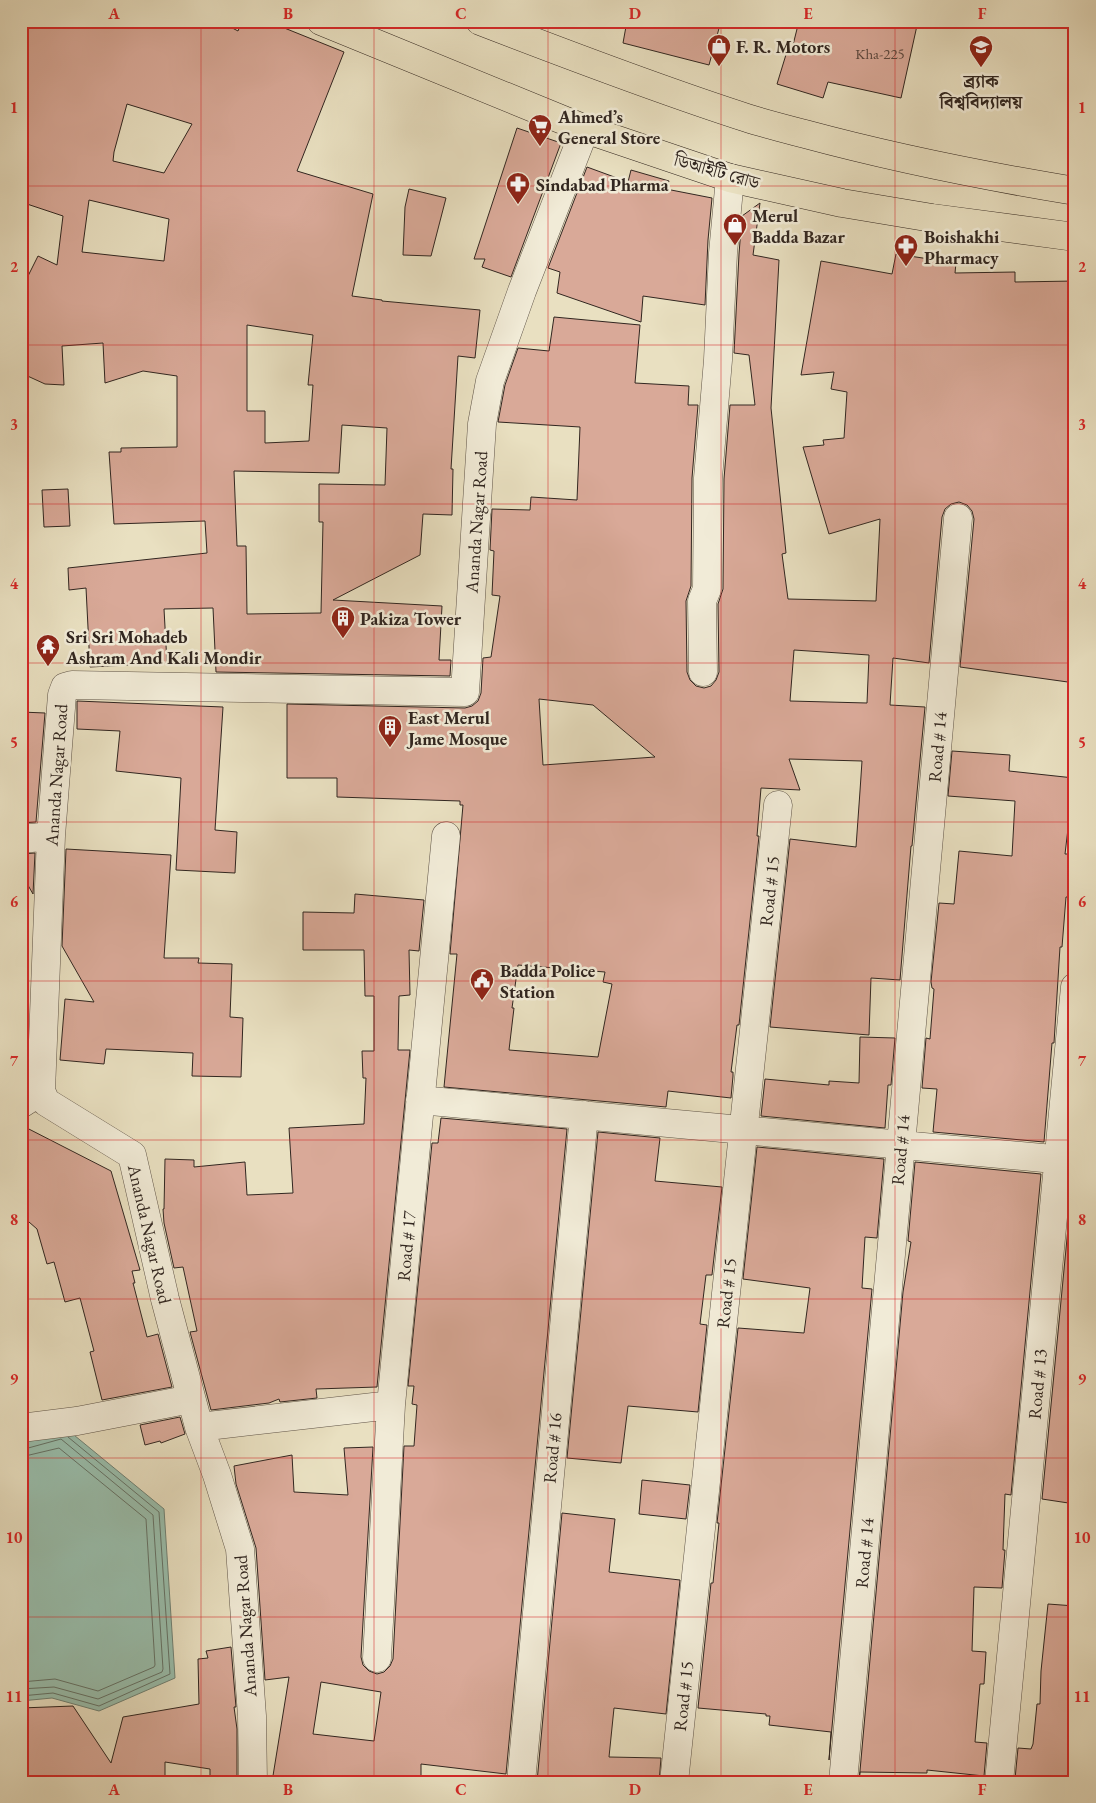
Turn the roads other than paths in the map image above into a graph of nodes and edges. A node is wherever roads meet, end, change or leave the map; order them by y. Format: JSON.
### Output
{"nodes":[{"id":1,"x":321,"y":21,"type":"edge"},
{"id":2,"x":480,"y":21,"type":"edge"},
{"id":3,"x":585,"y":129,"type":"junction"},
{"id":4,"x":730,"y":178,"type":"junction"},
{"id":5,"x":1075,"y":191,"type":"edge"},
{"id":6,"x":1075,"y":237,"type":"edge"},
{"id":7,"x":958,"y":518,"type":"dead end"},
{"id":8,"x":703,"y":672,"type":"dead end"},
{"id":9,"x":778,"y":805,"type":"dead end"},
{"id":10,"x":51,"y":836,"type":"junction"},
{"id":11,"x":446,"y":836,"type":"dead end"},
{"id":12,"x":21,"y":839,"type":"edge"},
{"id":13,"x":1075,"y":987,"type":"edge"},
{"id":14,"x":31,"y":1097,"type":"edge"},
{"id":15,"x":420,"y":1100,"type":"junction"},
{"id":16,"x":584,"y":1115,"type":"junction"},
{"id":17,"x":743,"y":1130,"type":"junction"},
{"id":18,"x":901,"y":1145,"type":"junction"},
{"id":19,"x":1067,"y":1160,"type":"edge"},
{"id":20,"x":191,"y":1399,"type":"junction"},
{"id":21,"x":391,"y":1405,"type":"junction"},
{"id":22,"x":199,"y":1426,"type":"junction"},
{"id":23,"x":21,"y":1428,"type":"edge"},
{"id":24,"x":378,"y":1658,"type":"dead end"},
{"id":25,"x":253,"y":1782,"type":"edge"},
{"id":26,"x":521,"y":1782,"type":"edge"},
{"id":27,"x":674,"y":1782,"type":"edge"},
{"id":28,"x":843,"y":1782,"type":"edge"},
{"id":29,"x":999,"y":1782,"type":"edge"}],
"edges":[{"from":1,"to":3,"type":"main road","name":"ডিআইটি রোড"},
{"from":2,"to":5,"type":"main road"},
{"from":3,"to":4,"type":"main road","name":"ডিআইটি রোড"},
{"from":3,"to":10,"type":"street","name":"Ananda Nagar Road"},
{"from":4,"to":6,"type":"main road","name":"ডিআইটি রোড"},
{"from":4,"to":8,"type":"street"},
{"from":7,"to":18,"type":"street","name":"Road # 14"},
{"from":9,"to":17,"type":"street","name":"Road # 15"},
{"from":10,"to":12,"type":"street"},
{"from":10,"to":14,"type":"street","name":"Ananda Nagar Road"},
{"from":11,"to":15,"type":"street","name":"Road # 17"},
{"from":13,"to":19,"type":"street","name":"Road # 13"},
{"from":14,"to":20,"type":"street","name":"Ananda Nagar Road"},
{"from":15,"to":16,"type":"street"},
{"from":15,"to":21,"type":"street","name":"Road # 17"},
{"from":16,"to":17,"type":"street"},
{"from":16,"to":26,"type":"street","name":"Road # 16"},
{"from":17,"to":18,"type":"street"},
{"from":17,"to":27,"type":"street","name":"Road # 15"},
{"from":18,"to":19,"type":"street"},
{"from":18,"to":28,"type":"street","name":"Road # 14"},
{"from":19,"to":29,"type":"street","name":"Road # 13"},
{"from":20,"to":22,"type":"street","name":"Ananda Nagar Road"},
{"from":20,"to":23,"type":"street"},
{"from":21,"to":22,"type":"street"},
{"from":21,"to":24,"type":"street","name":"Road # 17"},
{"from":22,"to":25,"type":"street","name":"Ananda Nagar Road"}]}
